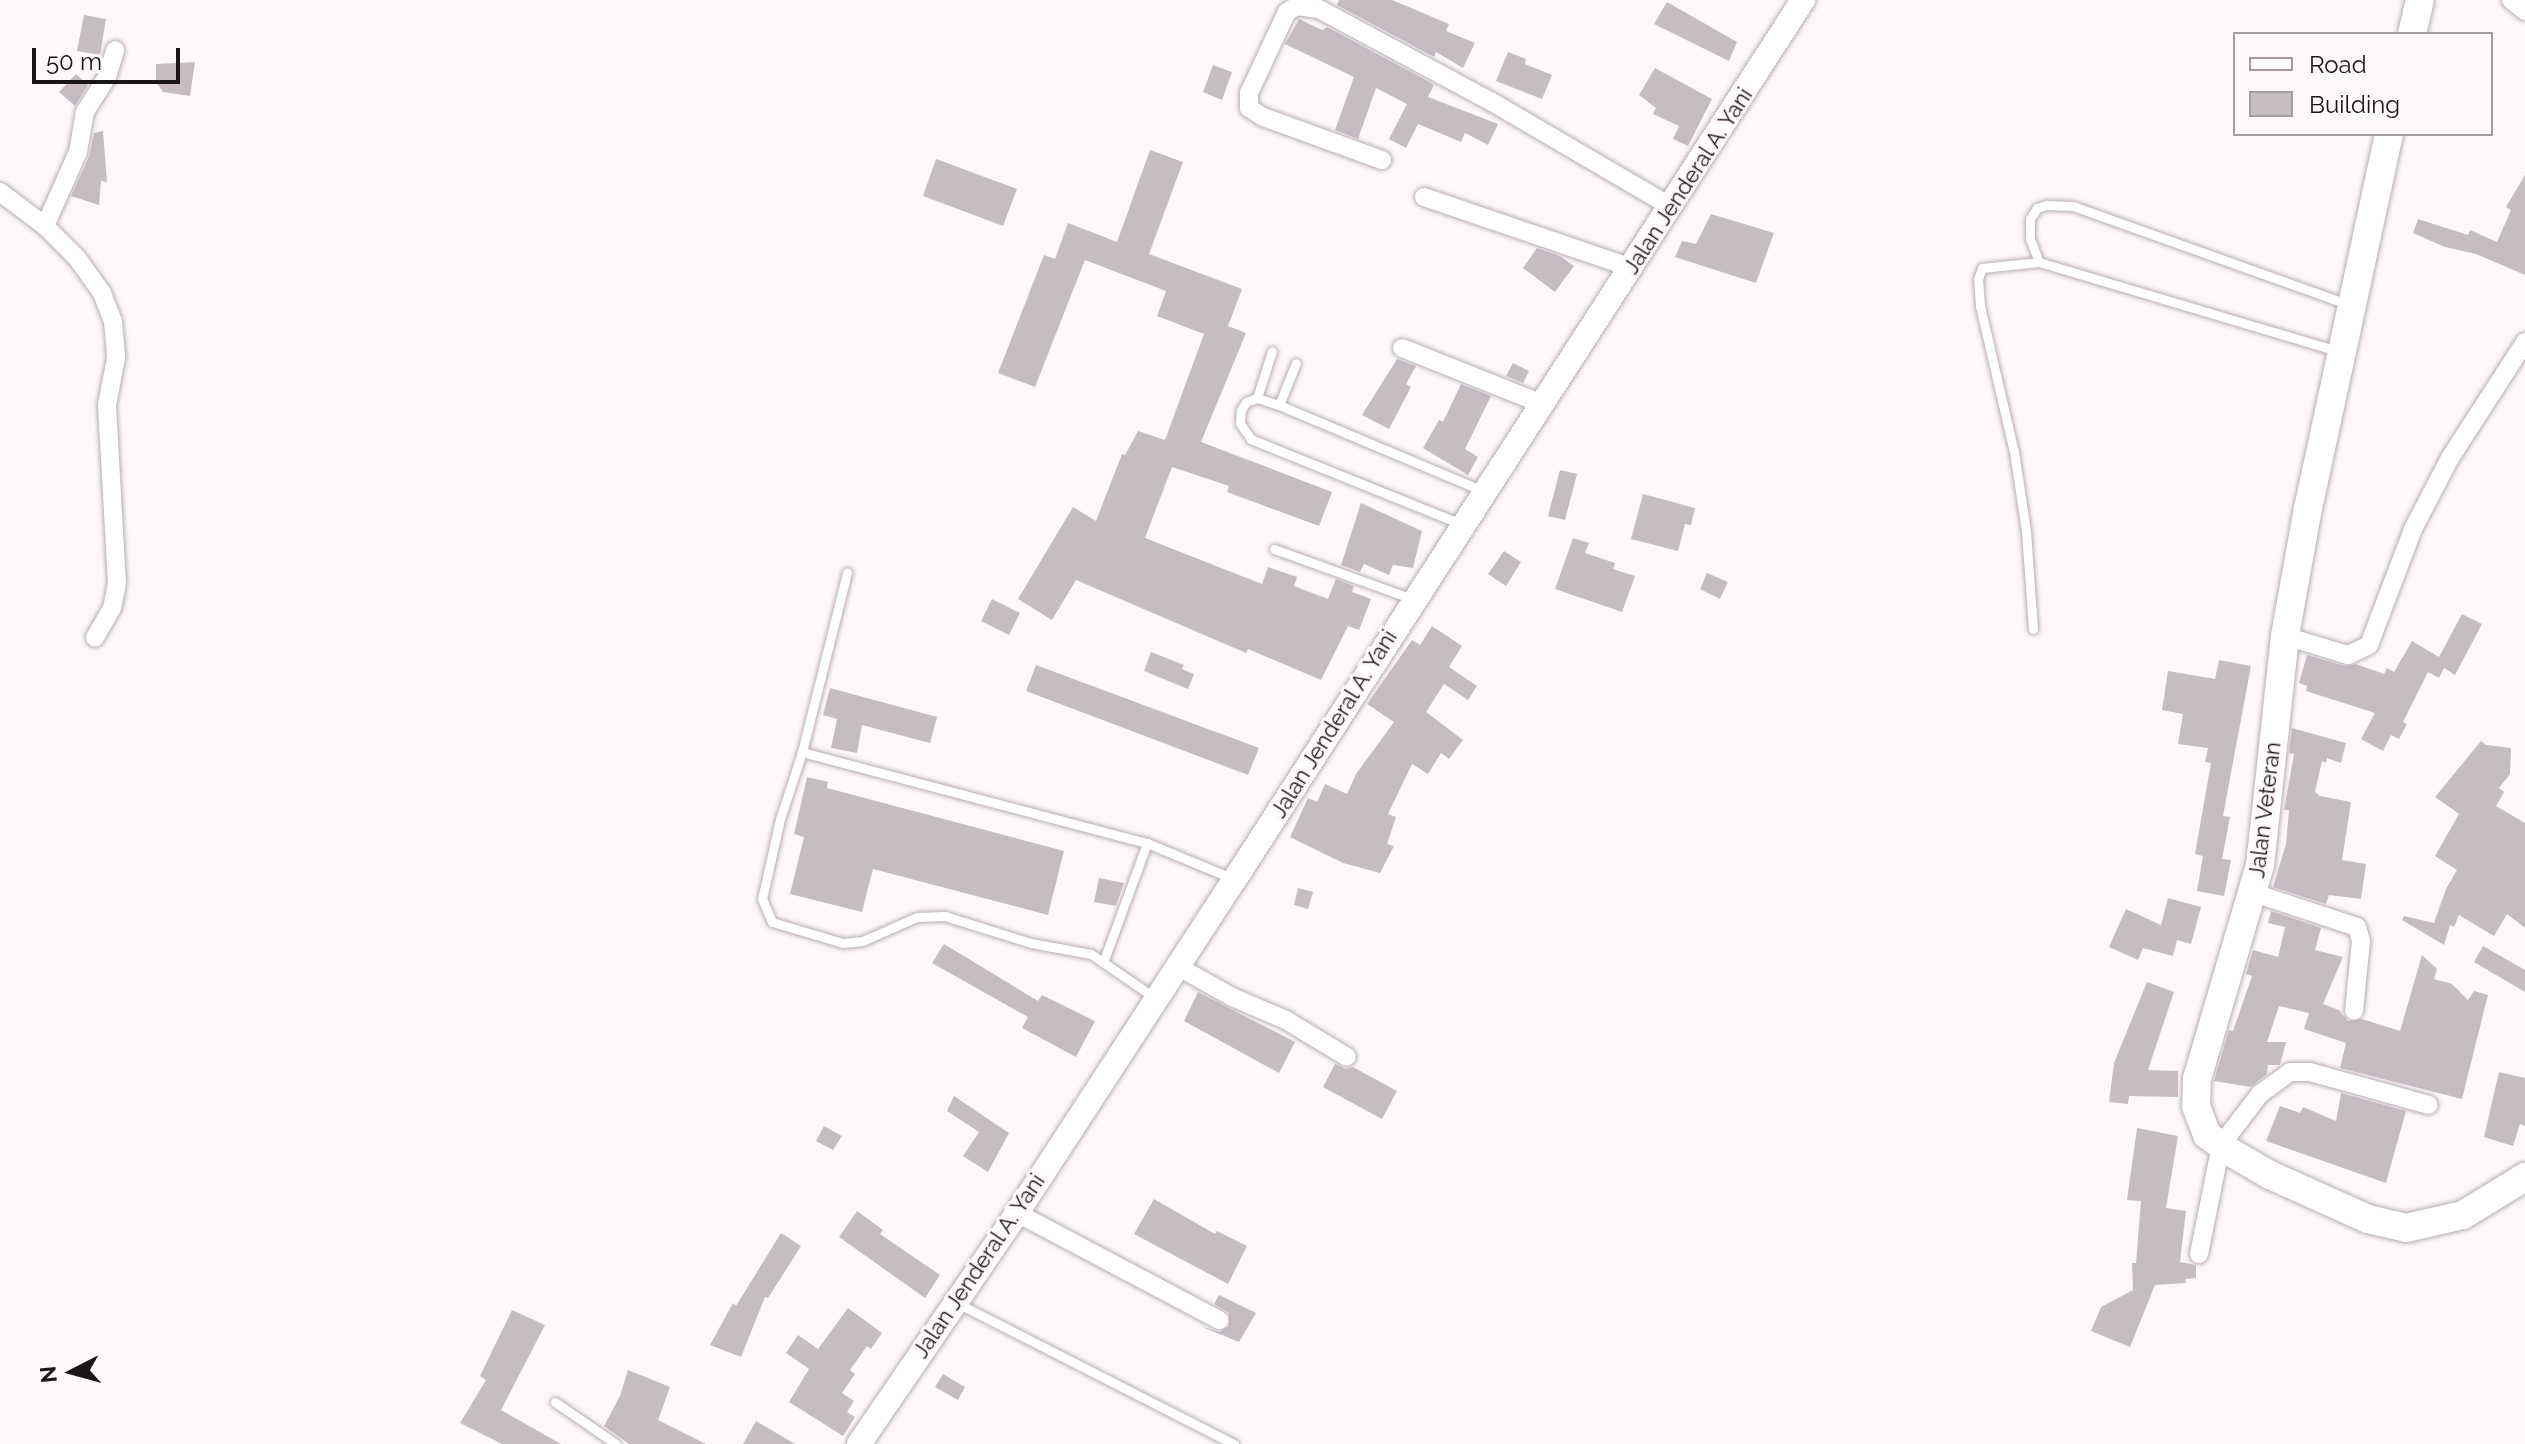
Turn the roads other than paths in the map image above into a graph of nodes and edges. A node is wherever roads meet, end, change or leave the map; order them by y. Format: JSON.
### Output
{"nodes":[{"id":1,"x":1803,"y":0,"type":"edge"},
{"id":2,"x":2420,"y":0,"type":"edge"},
{"id":3,"x":2511,"y":0,"type":"edge"},
{"id":4,"x":2525,"y":11,"type":"edge"},
{"id":5,"x":2412,"y":32,"type":"edge"},
{"id":6,"x":115,"y":50,"type":"dead end"},
{"id":7,"x":2389,"y":136,"type":"edge"},
{"id":8,"x":1382,"y":160,"type":"dead end"},
{"id":9,"x":0,"y":192,"type":"edge"},
{"id":10,"x":1424,"y":197,"type":"dead end"},
{"id":11,"x":1672,"y":207,"type":"junction"},
{"id":12,"x":45,"y":226,"type":"junction"},
{"id":13,"x":2039,"y":262,"type":"junction"},
{"id":14,"x":1632,"y":268,"type":"junction"},
{"id":15,"x":2351,"y":305,"type":"junction"},
{"id":16,"x":2525,"y":342,"type":"edge"},
{"id":17,"x":1402,"y":348,"type":"dead end"},
{"id":18,"x":1272,"y":351,"type":"dead end"},
{"id":19,"x":2340,"y":351,"type":"junction"},
{"id":20,"x":1296,"y":363,"type":"dead end"},
{"id":21,"x":1257,"y":398,"type":"junction"},
{"id":22,"x":1543,"y":404,"type":"junction"},
{"id":23,"x":1279,"y":405,"type":"junction"},
{"id":24,"x":1485,"y":492,"type":"junction"},
{"id":25,"x":1464,"y":525,"type":"junction"},
{"id":26,"x":1274,"y":549,"type":"dead end"},
{"id":27,"x":847,"y":573,"type":"dead end"},
{"id":28,"x":1413,"y":599,"type":"junction"},
{"id":29,"x":2033,"y":629,"type":"dead end"},
{"id":30,"x":2285,"y":636,"type":"junction"},
{"id":31,"x":95,"y":637,"type":"dead end"},
{"id":32,"x":802,"y":752,"type":"junction"},
{"id":33,"x":1147,"y":843,"type":"junction"},
{"id":34,"x":1235,"y":879,"type":"junction"},
{"id":35,"x":2254,"y":893,"type":"junction"},
{"id":36,"x":1104,"y":960,"type":"junction"},
{"id":37,"x":1177,"y":966,"type":"junction"},
{"id":38,"x":1155,"y":998,"type":"junction"},
{"id":39,"x":2354,"y":1011,"type":"dead end"},
{"id":40,"x":1347,"y":1057,"type":"dead end"},
{"id":41,"x":2429,"y":1105,"type":"dead end"},
{"id":42,"x":2226,"y":1149,"type":"junction"},
{"id":43,"x":2525,"y":1177,"type":"edge"},
{"id":44,"x":1017,"y":1213,"type":"junction"},
{"id":45,"x":2199,"y":1254,"type":"dead end"},
{"id":46,"x":955,"y":1301,"type":"junction"},
{"id":47,"x":1219,"y":1320,"type":"dead end"},
{"id":48,"x":555,"y":1402,"type":"dead end"},
{"id":49,"x":616,"y":1444,"type":"edge"},
{"id":50,"x":859,"y":1444,"type":"edge"},
{"id":51,"x":1234,"y":1444,"type":"edge"}],
"edges":[{"from":1,"to":11,"type":"main road","name":"Jalan Jenderal A. Yani"},
{"from":2,"to":5,"type":"main road"},
{"from":3,"to":4,"type":"street"},
{"from":6,"to":12,"type":"street"},
{"from":7,"to":15,"type":"main road","name":"Jalan Veteran"},
{"from":8,"to":11,"type":"street"},
{"from":9,"to":12,"type":"street"},
{"from":10,"to":14,"type":"street"},
{"from":11,"to":14,"type":"main road","name":"Jalan Jenderal A. Yani"},
{"from":12,"to":31,"type":"street"},
{"from":13,"to":15,"type":"lane"},
{"from":13,"to":19,"type":"lane"},
{"from":13,"to":29,"type":"lane"},
{"from":14,"to":22,"type":"main road","name":"Jalan Jenderal A. Yani"},
{"from":15,"to":19,"type":"main road","name":"Jalan Veteran"},
{"from":16,"to":30,"type":"street"},
{"from":17,"to":22,"type":"street"},
{"from":18,"to":21,"type":"lane"},
{"from":19,"to":30,"type":"main road","name":"Jalan Veteran"},
{"from":20,"to":23,"type":"lane"},
{"from":21,"to":23,"type":"lane"},
{"from":21,"to":25,"type":"lane"},
{"from":22,"to":24,"type":"main road","name":"Jalan Jenderal A. Yani"},
{"from":23,"to":24,"type":"lane"},
{"from":24,"to":25,"type":"main road","name":"Jalan Jenderal A. Yani"},
{"from":25,"to":28,"type":"main road","name":"Jalan Jenderal A. Yani"},
{"from":26,"to":28,"type":"lane"},
{"from":27,"to":32,"type":"lane"},
{"from":28,"to":34,"type":"main road","name":"Jalan Jenderal A. Yani"},
{"from":30,"to":35,"type":"main road","name":"Jalan Veteran"},
{"from":32,"to":33,"type":"lane"},
{"from":32,"to":36,"type":"lane"},
{"from":33,"to":34,"type":"lane"},
{"from":33,"to":36,"type":"lane"},
{"from":34,"to":37,"type":"main road","name":"Jalan Jenderal A. Yani"},
{"from":35,"to":39,"type":"street"},
{"from":35,"to":42,"type":"main road","name":"Jalan Veteran"},
{"from":36,"to":38,"type":"lane"},
{"from":37,"to":38,"type":"main road","name":"Jalan Jenderal A. Yani"},
{"from":37,"to":40,"type":"street"},
{"from":38,"to":44,"type":"main road","name":"Jalan Jenderal A. Yani"},
{"from":41,"to":42,"type":"street"},
{"from":42,"to":43,"type":"main road","name":"Jalan Veteran"},
{"from":42,"to":45,"type":"street"},
{"from":44,"to":46,"type":"main road","name":"Jalan Jenderal A. Yani"},
{"from":44,"to":47,"type":"street"},
{"from":46,"to":50,"type":"main road","name":"Jalan Jenderal A. Yani"},
{"from":46,"to":51,"type":"lane"},
{"from":48,"to":49,"type":"lane"}]}
